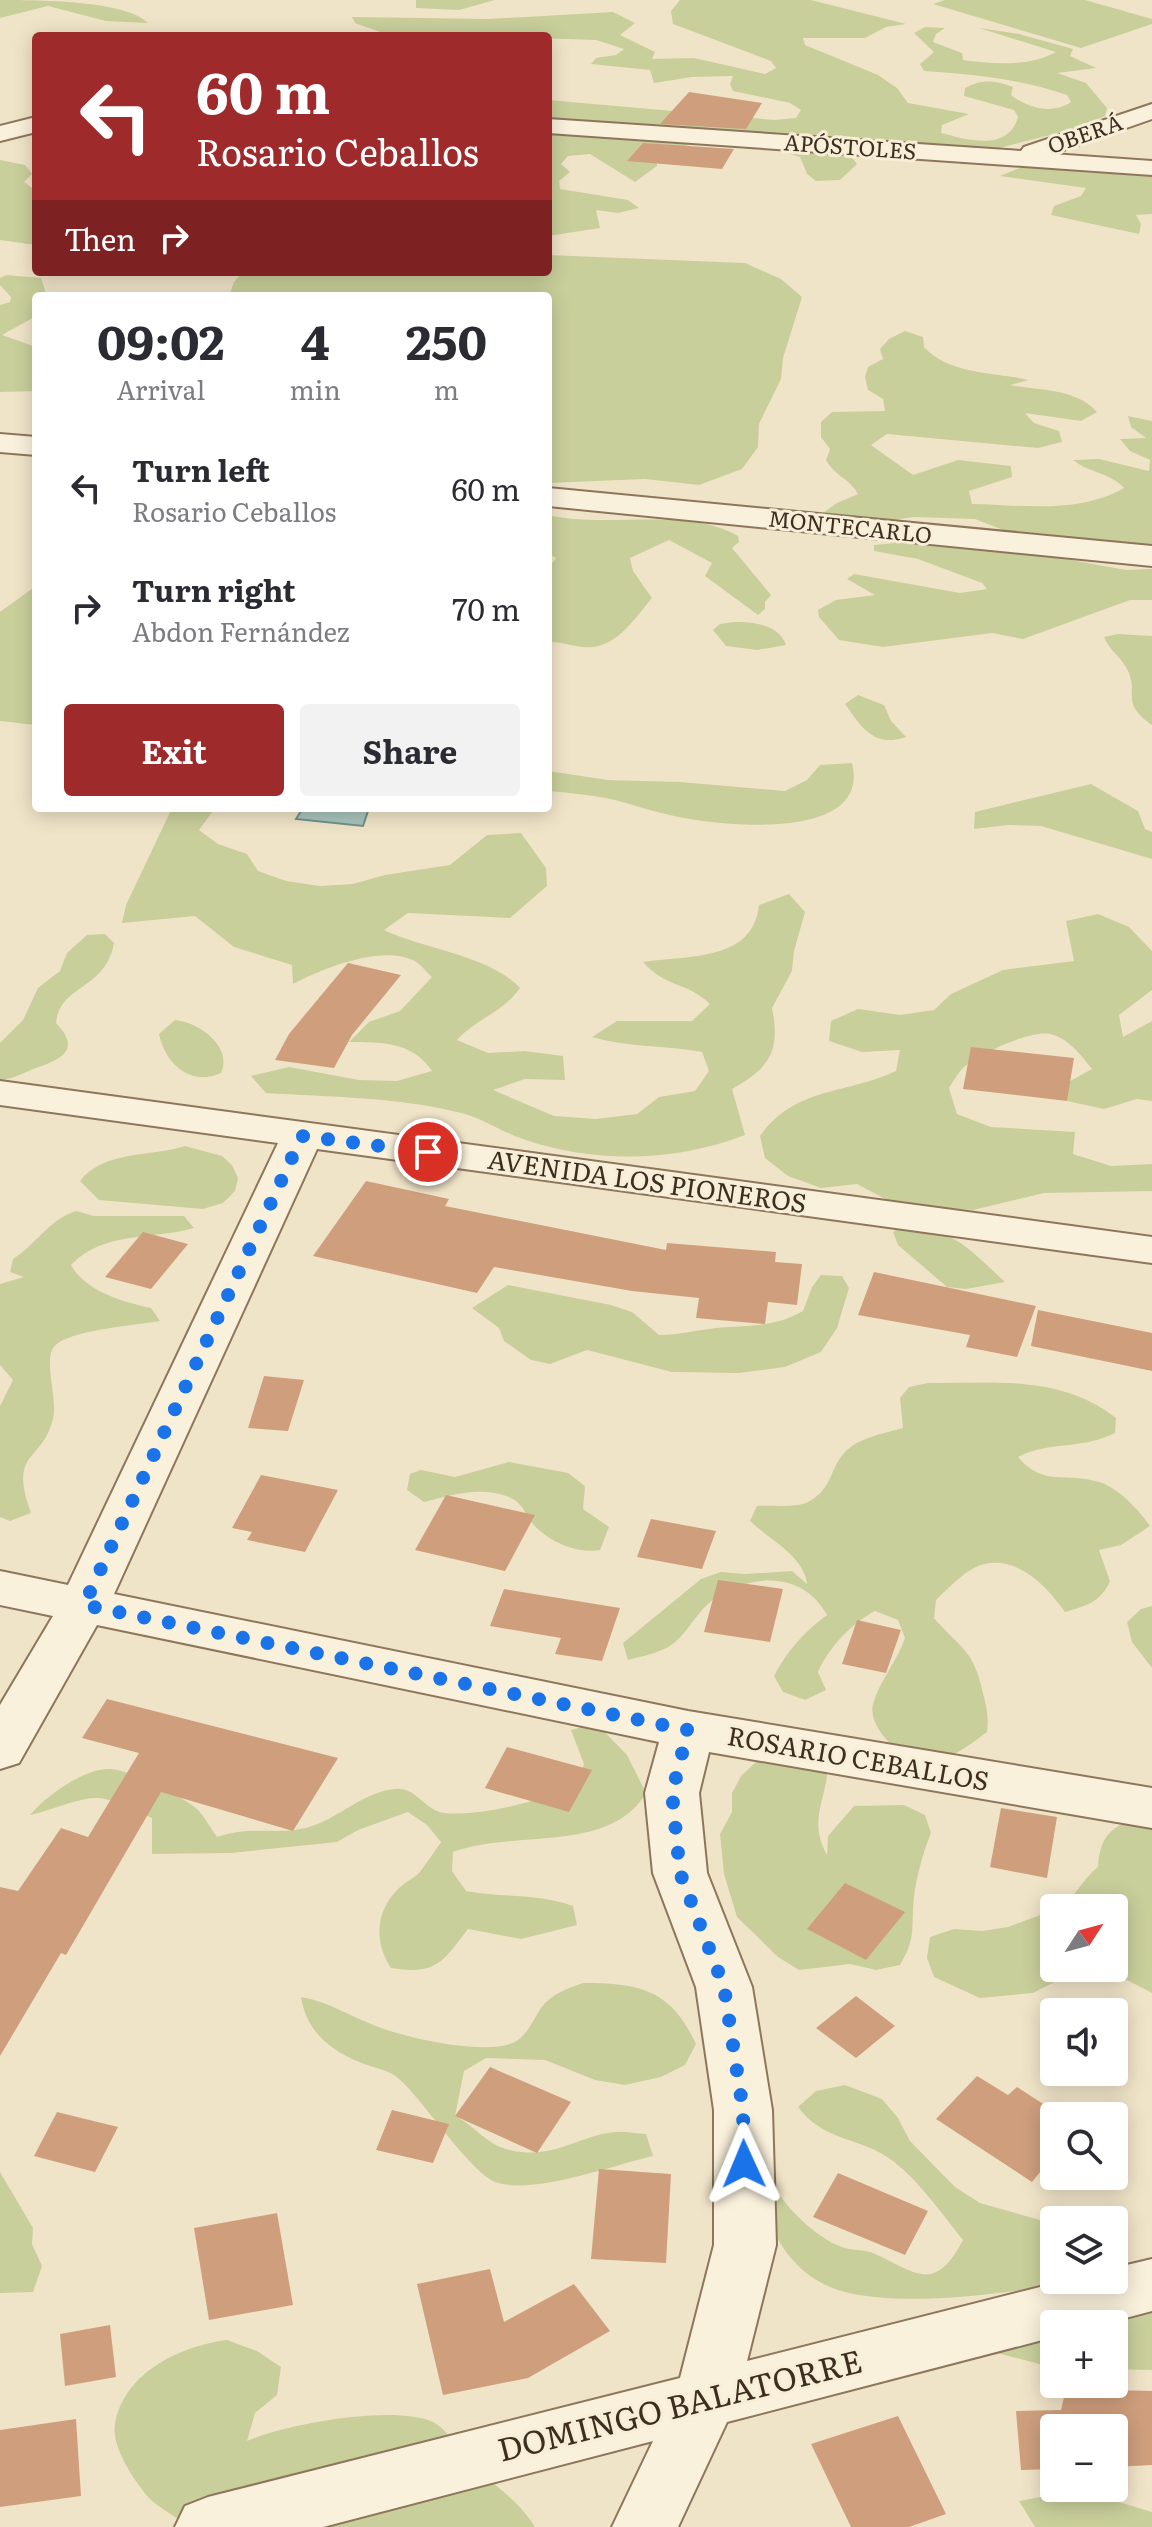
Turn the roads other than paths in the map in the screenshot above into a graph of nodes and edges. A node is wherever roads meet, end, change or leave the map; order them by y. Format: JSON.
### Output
{"nodes":[{"id":1,"x":1152,"y":111,"type":"edge"},
{"id":2,"x":32,"y":125,"type":"edge"},
{"id":3,"x":552,"y":126,"type":"edge"},
{"id":4,"x":0,"y":134,"type":"edge"},
{"id":5,"x":1017,"y":158,"type":"junction"},
{"id":6,"x":1152,"y":168,"type":"edge"},
{"id":7,"x":0,"y":443,"type":"edge"},
{"id":8,"x":32,"y":446,"type":"edge"},
{"id":9,"x":552,"y":497,"type":"edge"},
{"id":10,"x":1152,"y":556,"type":"edge"},
{"id":11,"x":0,"y":1093,"type":"edge"},
{"id":12,"x":302,"y":1136,"type":"junction"},
{"id":13,"x":1152,"y":1250,"type":"edge"},
{"id":14,"x":0,"y":1588,"type":"edge"},
{"id":15,"x":84,"y":1605,"type":"junction"},
{"id":16,"x":688,"y":1730,"type":"junction"},
{"id":17,"x":0,"y":1750,"type":"edge"},
{"id":18,"x":1152,"y":1808,"type":"edge"},
{"id":19,"x":1152,"y":2285,"type":"edge"},
{"id":20,"x":706,"y":2399,"type":"junction"},
{"id":21,"x":208,"y":2527,"type":"edge"},
{"id":22,"x":645,"y":2527,"type":"edge"}],
"edges":[{"from":1,"to":5,"type":"street","name":"OBERÁ"},
{"from":2,"to":4,"type":"street"},
{"from":3,"to":5,"type":"street","name":"APÓSTOLES"},
{"from":5,"to":6,"type":"street","name":"APÓSTOLES"},
{"from":7,"to":8,"type":"street"},
{"from":9,"to":10,"type":"street","name":"MONTECARLO"},
{"from":11,"to":12,"type":"street","name":"AVENIDA LOS PIONEROS"},
{"from":12,"to":13,"type":"street","name":"AVENIDA LOS PIONEROS"},
{"from":12,"to":15,"type":"street"},
{"from":14,"to":15,"type":"street","name":"ROSARIO CEBALLOS"},
{"from":15,"to":16,"type":"street","name":"ROSARIO CEBALLOS"},
{"from":15,"to":17,"type":"street"},
{"from":16,"to":18,"type":"street","name":"ROSARIO CEBALLOS"},
{"from":16,"to":20,"type":"street"},
{"from":19,"to":20,"type":"street","name":"DOMINGO BALATORRE"},
{"from":20,"to":21,"type":"street","name":"DOMINGO BALATORRE"},
{"from":20,"to":22,"type":"street"}]}
